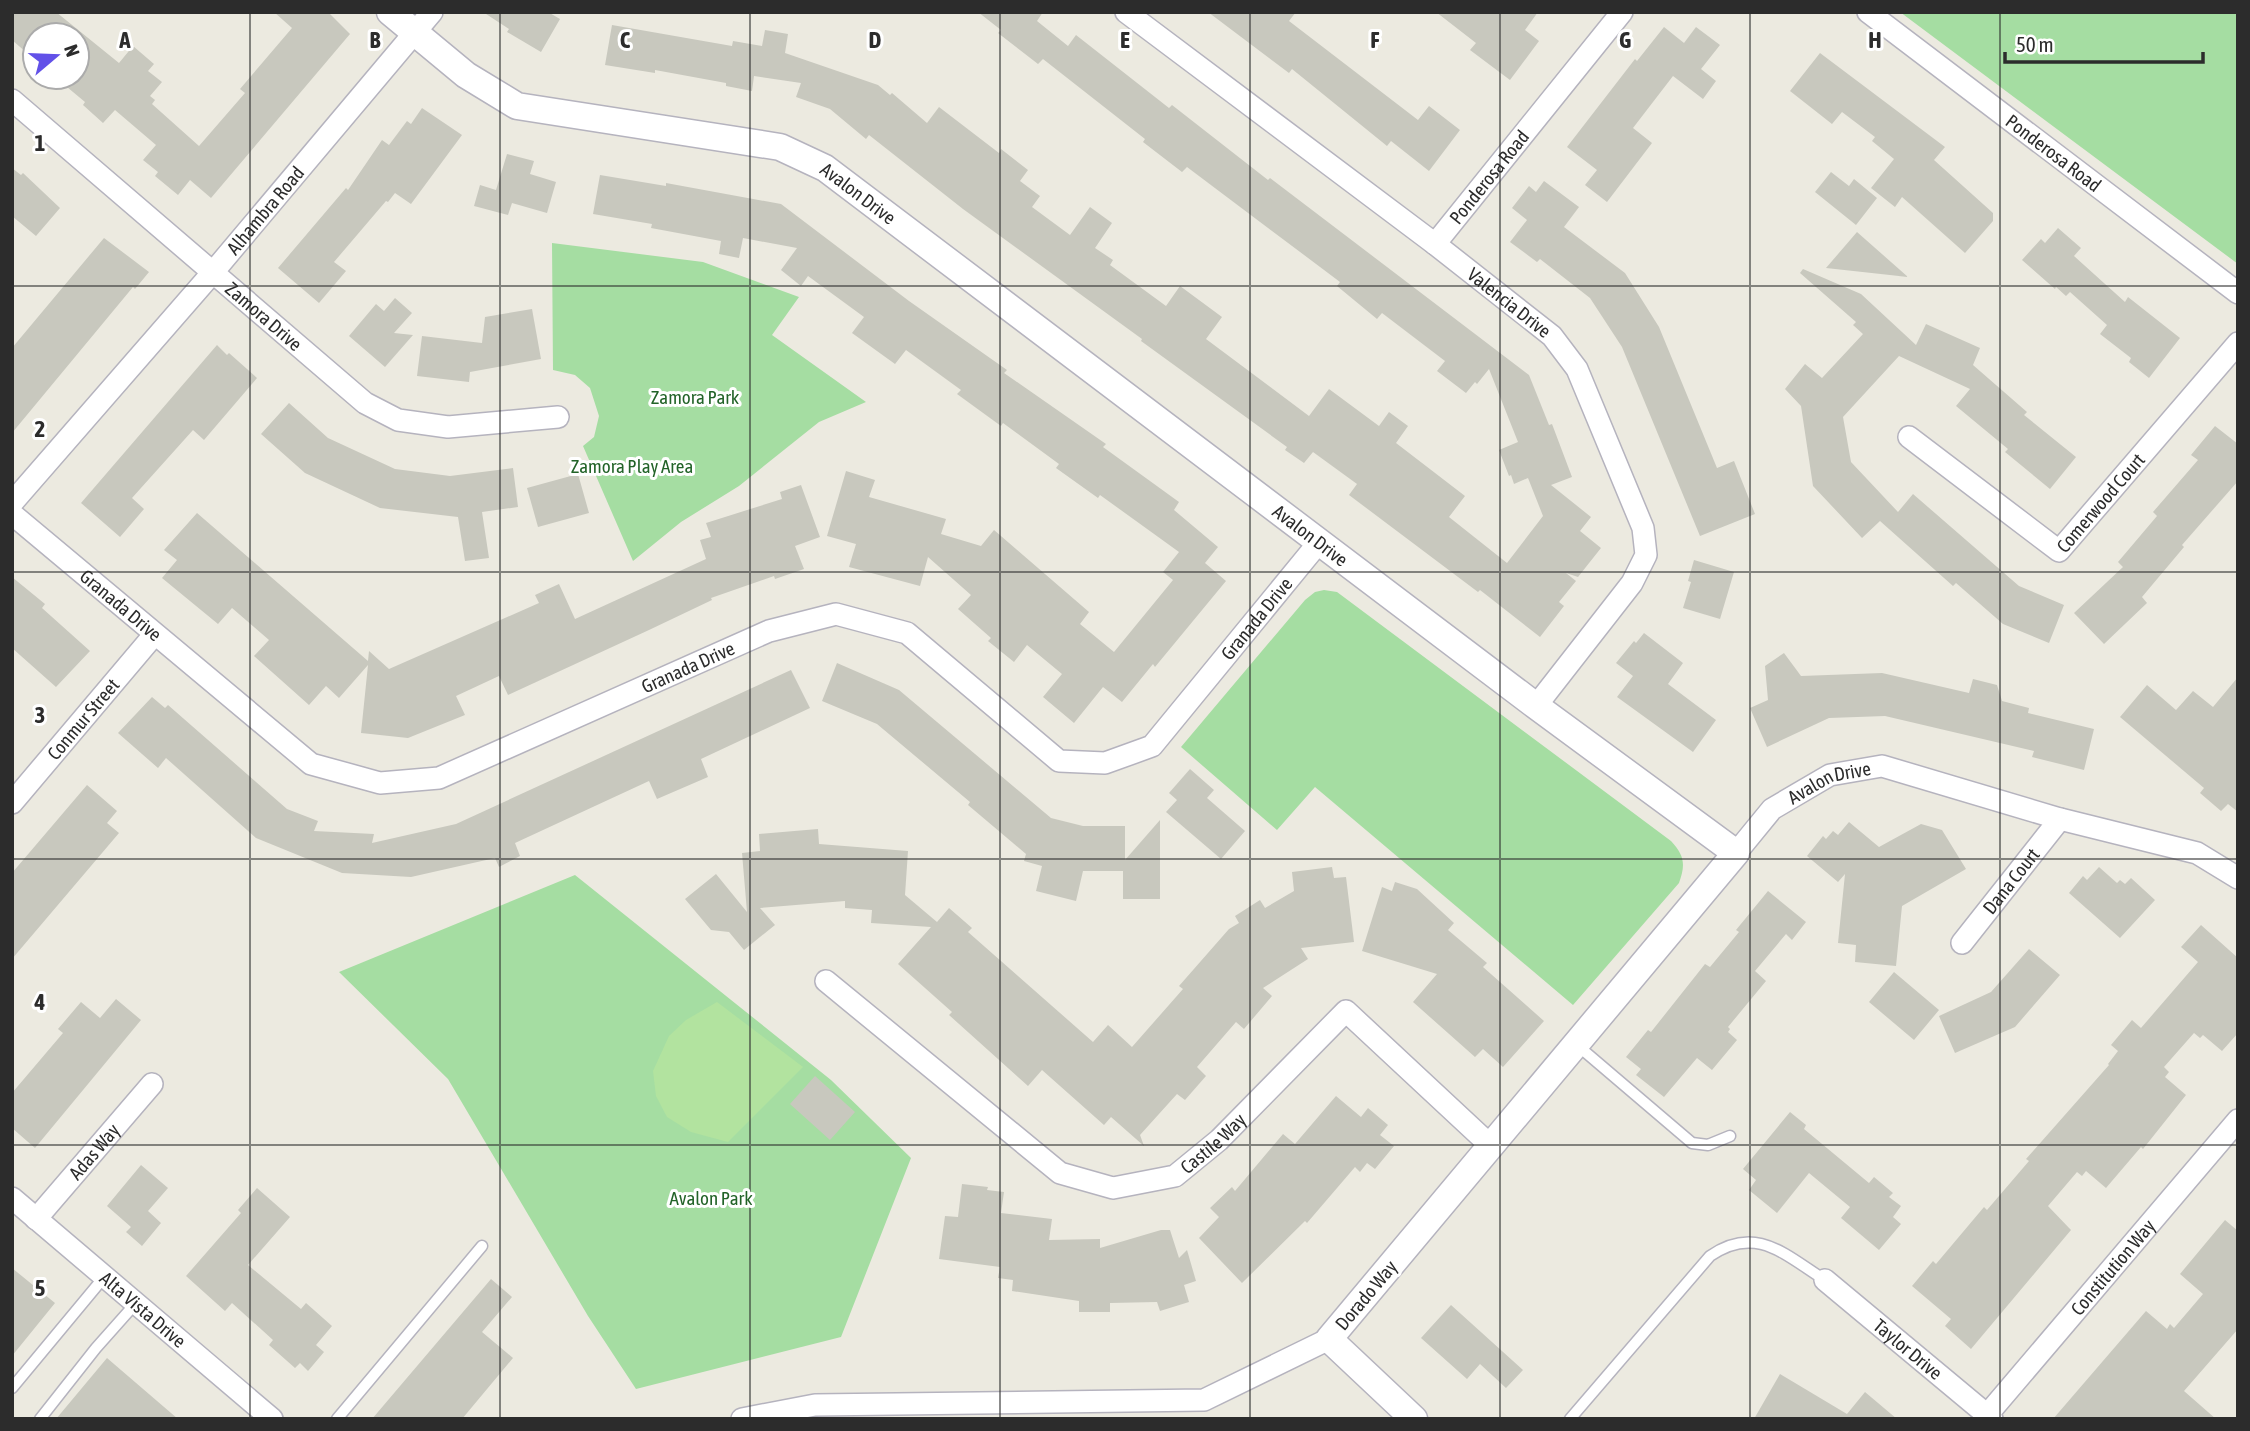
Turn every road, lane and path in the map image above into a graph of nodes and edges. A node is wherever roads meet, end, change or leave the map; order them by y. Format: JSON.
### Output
{"nodes":[{"id":1,"x":390,"y":12,"type":"edge"},
{"id":2,"x":432,"y":12,"type":"edge"},
{"id":3,"x":1126,"y":12,"type":"edge"},
{"id":4,"x":1622,"y":12,"type":"edge"},
{"id":5,"x":1868,"y":12,"type":"edge"},
{"id":6,"x":414,"y":33,"type":"junction"},
{"id":7,"x":12,"y":100,"type":"edge"},
{"id":8,"x":1435,"y":244,"type":"junction"},
{"id":9,"x":214,"y":271,"type":"junction"},
{"id":10,"x":2238,"y":292,"type":"edge"},
{"id":11,"x":2238,"y":343,"type":"edge"},
{"id":12,"x":558,"y":417,"type":"dead end"},
{"id":13,"x":1909,"y":437,"type":"dead end"},
{"id":14,"x":12,"y":503,"type":"edge"},
{"id":15,"x":12,"y":514,"type":"edge"},
{"id":16,"x":1320,"y":541,"type":"junction"},
{"id":17,"x":154,"y":635,"type":"junction"},
{"id":18,"x":1536,"y":706,"type":"junction"},
{"id":19,"x":12,"y":803,"type":"edge"},
{"id":20,"x":2060,"y":819,"type":"junction"},
{"id":21,"x":1736,"y":853,"type":"junction"},
{"id":22,"x":2238,"y":878,"type":"edge"},
{"id":23,"x":1962,"y":943,"type":"dead end"},
{"id":24,"x":826,"y":981,"type":"dead end"},
{"id":25,"x":1577,"y":1045,"type":"junction"},
{"id":26,"x":152,"y":1084,"type":"dead end"},
{"id":27,"x":2238,"y":1120,"type":"edge"},
{"id":28,"x":1730,"y":1136,"type":"dead end"},
{"id":29,"x":1492,"y":1147,"type":"junction"},
{"id":30,"x":12,"y":1198,"type":"edge"},
{"id":31,"x":36,"y":1219,"type":"junction"},
{"id":32,"x":482,"y":1245,"type":"dead end"},
{"id":33,"x":105,"y":1276,"type":"junction"},
{"id":34,"x":1825,"y":1280,"type":"joint"},
{"id":35,"x":136,"y":1303,"type":"junction"},
{"id":36,"x":1329,"y":1339,"type":"junction"},
{"id":37,"x":12,"y":1388,"type":"edge"},
{"id":38,"x":1989,"y":1417,"type":"edge"},
{"id":39,"x":1411,"y":1418,"type":"edge"},
{"id":40,"x":40,"y":1419,"type":"edge"},
{"id":41,"x":272,"y":1419,"type":"edge"},
{"id":42,"x":337,"y":1419,"type":"edge"},
{"id":43,"x":742,"y":1419,"type":"edge"},
{"id":44,"x":1570,"y":1419,"type":"edge"}],
"edges":[{"from":1,"to":6,"type":"street","name":"Avalon Drive"},
{"from":2,"to":6,"type":"street","name":"Alhambra Road"},
{"from":3,"to":8,"type":"street","name":"Valencia Drive"},
{"from":4,"to":8,"type":"street","name":"Ponderosa Road"},
{"from":5,"to":10,"type":"street","name":"Ponderosa Road"},
{"from":6,"to":9,"type":"street","name":"Alhambra Road"},
{"from":6,"to":16,"type":"street","name":"Avalon Drive"},
{"from":7,"to":9,"type":"street","name":"Zamora Drive"},
{"from":8,"to":18,"type":"street","name":"Valencia Drive"},
{"from":9,"to":12,"type":"street","name":"Zamora Drive"},
{"from":9,"to":14,"type":"street","name":"Alhambra Road"},
{"from":11,"to":13,"type":"street","name":"Comerwood Court"},
{"from":15,"to":17,"type":"street","name":"Granada Drive"},
{"from":16,"to":17,"type":"street","name":"Granada Drive"},
{"from":16,"to":18,"type":"street","name":"Avalon Drive"},
{"from":17,"to":19,"type":"street","name":"Conmur Street"},
{"from":18,"to":21,"type":"street","name":"Avalon Drive"},
{"from":20,"to":21,"type":"street","name":"Avalon Drive"},
{"from":20,"to":22,"type":"street","name":"Avalon Drive"},
{"from":20,"to":23,"type":"street","name":"Dana Court"},
{"from":21,"to":25,"type":"street","name":"Dorado Way"},
{"from":24,"to":29,"type":"street","name":"Castile Way"},
{"from":25,"to":28,"type":"lane"},
{"from":25,"to":29,"type":"street","name":"Dorado Way"},
{"from":26,"to":31,"type":"street","name":"Adas Way"},
{"from":27,"to":38,"type":"street","name":"Constitution Way"},
{"from":29,"to":36,"type":"street","name":"Dorado Way"},
{"from":30,"to":31,"type":"street","name":"Alta Vista Drive"},
{"from":31,"to":33,"type":"street","name":"Alta Vista Drive"},
{"from":32,"to":42,"type":"lane"},
{"from":33,"to":35,"type":"street","name":"Alta Vista Drive"},
{"from":33,"to":37,"type":"lane"},
{"from":34,"to":38,"type":"street","name":"Taylor Drive"},
{"from":34,"to":44,"type":"lane"},
{"from":35,"to":40,"type":"lane"},
{"from":35,"to":41,"type":"street","name":"Alta Vista Drive"},
{"from":36,"to":39,"type":"street"},
{"from":36,"to":43,"type":"street","name":"Dorado Way"}]}
